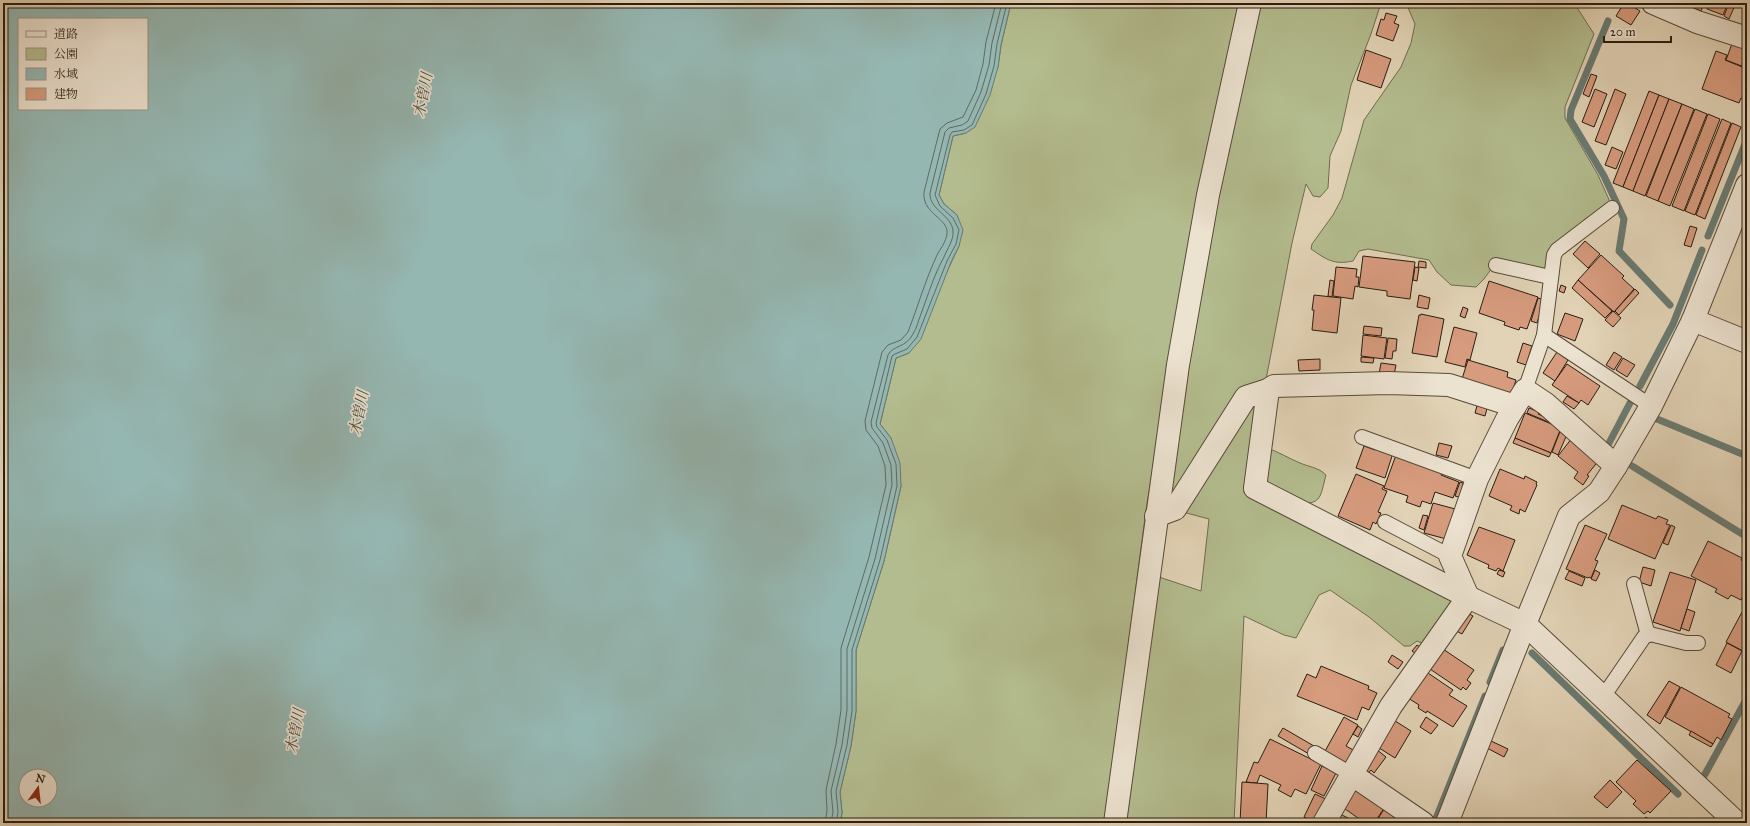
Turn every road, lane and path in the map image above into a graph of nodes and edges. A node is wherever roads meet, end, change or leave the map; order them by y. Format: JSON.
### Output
{"nodes":[{"id":1,"x":1250,"y":3,"type":"edge"},
{"id":2,"x":1653,"y":3,"type":"edge"},
{"id":3,"x":1747,"y":38,"type":"edge"},
{"id":4,"x":1747,"y":185,"type":"edge"},
{"id":5,"x":1612,"y":208,"type":"dead end"},
{"id":6,"x":1496,"y":265,"type":"dead end"},
{"id":7,"x":1550,"y":277,"type":"junction"},
{"id":8,"x":1693,"y":320,"type":"junction"},
{"id":9,"x":1544,"y":335,"type":"junction"},
{"id":10,"x":1747,"y":342,"type":"edge"},
{"id":11,"x":1268,"y":390,"type":"junction"},
{"id":12,"x":1520,"y":398,"type":"junction"},
{"id":13,"x":1651,"y":406,"type":"junction"},
{"id":14,"x":1362,"y":437,"type":"dead end"},
{"id":15,"x":1616,"y":466,"type":"junction"},
{"id":16,"x":1477,"y":479,"type":"junction"},
{"id":17,"x":1156,"y":516,"type":"junction"},
{"id":18,"x":1385,"y":522,"type":"dead end"},
{"id":19,"x":1450,"y":556,"type":"junction"},
{"id":20,"x":1634,"y":584,"type":"dead end"},
{"id":21,"x":1468,"y":597,"type":"junction"},
{"id":22,"x":1525,"y":624,"type":"junction"},
{"id":23,"x":1648,"y":635,"type":"junction"},
{"id":24,"x":1698,"y":643,"type":"dead end"},
{"id":25,"x":1603,"y":697,"type":"junction"},
{"id":26,"x":1315,"y":753,"type":"dead end"},
{"id":27,"x":1351,"y":774,"type":"junction"},
{"id":28,"x":1115,"y":823,"type":"edge"},
{"id":29,"x":1324,"y":823,"type":"edge"},
{"id":30,"x":1423,"y":823,"type":"edge"},
{"id":31,"x":1447,"y":823,"type":"edge"},
{"id":32,"x":1737,"y":823,"type":"edge"}],
"edges":[{"from":1,"to":17,"type":"street"},
{"from":2,"to":3,"type":"street"},
{"from":4,"to":8,"type":"street"},
{"from":5,"to":7,"type":"lane"},
{"from":6,"to":7,"type":"lane"},
{"from":7,"to":9,"type":"lane"},
{"from":8,"to":10,"type":"street"},
{"from":8,"to":13,"type":"street"},
{"from":9,"to":12,"type":"lane"},
{"from":9,"to":13,"type":"lane"},
{"from":11,"to":12,"type":"street"},
{"from":11,"to":17,"type":"street"},
{"from":11,"to":21,"type":"street"},
{"from":12,"to":15,"type":"street"},
{"from":12,"to":16,"type":"street"},
{"from":13,"to":15,"type":"street"},
{"from":14,"to":16,"type":"lane"},
{"from":15,"to":22,"type":"street"},
{"from":16,"to":19,"type":"street"},
{"from":17,"to":28,"type":"street"},
{"from":18,"to":19,"type":"lane"},
{"from":19,"to":21,"type":"street"},
{"from":20,"to":23,"type":"lane"},
{"from":21,"to":22,"type":"street"},
{"from":21,"to":27,"type":"street"},
{"from":22,"to":25,"type":"street"},
{"from":22,"to":31,"type":"street"},
{"from":23,"to":24,"type":"lane"},
{"from":23,"to":25,"type":"lane"},
{"from":25,"to":32,"type":"street"},
{"from":26,"to":27,"type":"lane"},
{"from":27,"to":29,"type":"street"},
{"from":27,"to":30,"type":"street"}]}
